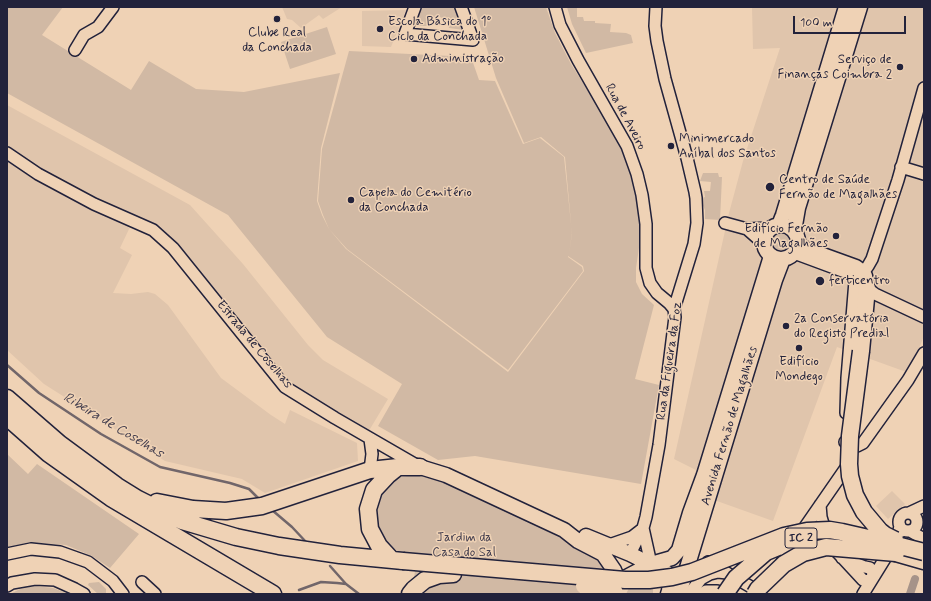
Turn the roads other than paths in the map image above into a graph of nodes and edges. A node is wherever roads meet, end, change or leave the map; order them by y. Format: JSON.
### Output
{"nodes":[{"id":1,"x":113,"y":7,"type":"edge"},
{"id":2,"x":416,"y":7,"type":"edge"},
{"id":3,"x":462,"y":7,"type":"edge"},
{"id":4,"x":555,"y":7,"type":"edge"},
{"id":5,"x":656,"y":7,"type":"edge"},
{"id":6,"x":846,"y":7,"type":"edge"},
{"id":7,"x":860,"y":7,"type":"edge"},
{"id":8,"x":76,"y":50,"type":"dead end"},
{"id":9,"x":924,"y":88,"type":"edge"},
{"id":10,"x":7,"y":153,"type":"edge"},
{"id":11,"x":901,"y":167,"type":"junction"},
{"id":12,"x":924,"y":174,"type":"edge"},
{"id":13,"x":725,"y":223,"type":"dead end"},
{"id":14,"x":774,"y":227,"type":"junction"},
{"id":15,"x":747,"y":229,"type":"junction"},
{"id":16,"x":794,"y":231,"type":"junction"},
{"id":17,"x":782,"y":252,"type":"junction"},
{"id":18,"x":865,"y":280,"type":"junction"},
{"id":19,"x":674,"y":310,"type":"junction"},
{"id":20,"x":924,"y":318,"type":"edge"},
{"id":21,"x":924,"y":354,"type":"edge"},
{"id":22,"x":7,"y":398,"type":"edge"},
{"id":23,"x":7,"y":416,"type":"edge"},
{"id":24,"x":370,"y":439,"type":"junction"},
{"id":25,"x":844,"y":442,"type":"junction"},
{"id":26,"x":863,"y":443,"type":"junction"},
{"id":27,"x":398,"y":467,"type":"junction"},
{"id":28,"x":420,"y":467,"type":"junction"},
{"id":29,"x":370,"y":470,"type":"junction"},
{"id":30,"x":839,"y":477,"type":"junction"},
{"id":31,"x":114,"y":492,"type":"junction"},
{"id":32,"x":820,"y":505,"type":"junction"},
{"id":33,"x":924,"y":507,"type":"edge"},
{"id":34,"x":909,"y":513,"type":"junction"},
{"id":35,"x":910,"y":527,"type":"junction"},
{"id":36,"x":643,"y":528,"type":"junction"},
{"id":37,"x":564,"y":530,"type":"junction"},
{"id":38,"x":924,"y":538,"type":"edge"},
{"id":39,"x":766,"y":544,"type":"junction"},
{"id":40,"x":608,"y":545,"type":"junction"},
{"id":41,"x":893,"y":549,"type":"junction"},
{"id":42,"x":924,"y":552,"type":"edge"},
{"id":43,"x":7,"y":554,"type":"edge"},
{"id":44,"x":630,"y":554,"type":"junction"},
{"id":45,"x":924,"y":561,"type":"edge"},
{"id":46,"x":399,"y":563,"type":"junction"},
{"id":47,"x":651,"y":564,"type":"junction"},
{"id":48,"x":707,"y":566,"type":"junction"},
{"id":49,"x":862,"y":572,"type":"junction"},
{"id":50,"x":728,"y":573,"type":"junction"},
{"id":51,"x":453,"y":574,"type":"junction"},
{"id":52,"x":872,"y":578,"type":"junction"},
{"id":53,"x":142,"y":582,"type":"dead end"},
{"id":54,"x":7,"y":586,"type":"edge"},
{"id":55,"x":616,"y":590,"type":"edge"},
{"id":56,"x":719,"y":593,"type":"edge"},
{"id":57,"x":84,"y":594,"type":"edge"},
{"id":58,"x":123,"y":594,"type":"edge"},
{"id":59,"x":155,"y":594,"type":"edge"},
{"id":60,"x":273,"y":594,"type":"edge"},
{"id":61,"x":410,"y":594,"type":"edge"},
{"id":62,"x":662,"y":594,"type":"edge"},
{"id":63,"x":668,"y":594,"type":"edge"},
{"id":64,"x":679,"y":594,"type":"edge"},
{"id":65,"x":689,"y":594,"type":"edge"},
{"id":66,"x":702,"y":594,"type":"edge"},
{"id":67,"x":755,"y":594,"type":"edge"},
{"id":68,"x":760,"y":594,"type":"edge"},
{"id":69,"x":765,"y":594,"type":"edge"},
{"id":70,"x":859,"y":594,"type":"edge"},
{"id":71,"x":862,"y":594,"type":"edge"}],
"edges":[{"from":1,"to":8,"type":"street"},
{"from":2,"to":3,"type":"street"},
{"from":4,"to":19,"type":"street","name":"Rua de Aveiro"},
{"from":5,"to":19,"type":"street","name":"Rua da Figueira da Foz"},
{"from":6,"to":14,"type":"main road"},
{"from":7,"to":16,"type":"main road"},
{"from":9,"to":11,"type":"street"},
{"from":10,"to":24,"type":"street","name":"Estrada de Coselhas"},
{"from":11,"to":12,"type":"street"},
{"from":11,"to":18,"type":"street"},
{"from":13,"to":15,"type":"street"},
{"from":14,"to":15,"type":"street"},
{"from":14,"to":16,"type":"main road"},
{"from":14,"to":17,"type":"main road"},
{"from":15,"to":17,"type":"street"},
{"from":16,"to":17,"type":"main road"},
{"from":17,"to":18,"type":"main road"},
{"from":17,"to":25,"type":"street"},
{"from":17,"to":47,"type":"main road","name":"Avenida Fernão de Magalhães"},
{"from":17,"to":64,"type":"main road","name":"Avenida Fernão de Magalhães"},
{"from":18,"to":20,"type":"street"},
{"from":18,"to":42,"type":"highway","bridge":true},
{"from":19,"to":36,"type":"street","name":"Rua da Figueira da Foz"},
{"from":21,"to":26,"type":"street"},
{"from":22,"to":31,"type":"highway"},
{"from":23,"to":31,"type":"highway"},
{"from":24,"to":27,"type":"street"},
{"from":24,"to":28,"type":"street","name":"Estrada de Coselhas"},
{"from":24,"to":29,"type":"street"},
{"from":25,"to":26,"type":"street"},
{"from":25,"to":30,"type":"street"},
{"from":26,"to":30,"type":"street"},
{"from":27,"to":28,"type":"highway"},
{"from":27,"to":29,"type":"highway"},
{"from":27,"to":46,"type":"highway"},
{"from":28,"to":37,"type":"main road","name":"Estrada de Coselhas"},
{"from":29,"to":31,"type":"highway"},
{"from":30,"to":32,"type":"street"},
{"from":31,"to":46,"type":"highway"},
{"from":31,"to":60,"type":"highway"},
{"from":32,"to":49,"type":"street"},
{"from":32,"to":69,"type":"street"},
{"from":33,"to":34,"type":"street"},
{"from":33,"to":35,"type":"street"},
{"from":34,"to":35,"type":"street"},
{"from":34,"to":35,"type":"street"},
{"from":35,"to":38,"type":"street"},
{"from":35,"to":41,"type":"street"},
{"from":36,"to":40,"type":"street"},
{"from":36,"to":44,"type":"street","name":"Rua da Figueira da Foz"},
{"from":36,"to":47,"type":"street"},
{"from":37,"to":40,"type":"main road"},
{"from":37,"to":55,"type":"main road"},
{"from":39,"to":42,"type":"highway","number":"IC 2","bridge":true},
{"from":39,"to":48,"type":"highway","bridge":true},
{"from":39,"to":56,"type":"highway","number":"IC 2"},
{"from":40,"to":44,"type":"main road"},
{"from":41,"to":45,"type":"highway","number":"IC 2"},
{"from":41,"to":49,"type":"street"},
{"from":41,"to":52,"type":"street"},
{"from":41,"to":56,"type":"highway","number":"IC 2","bridge":true},
{"from":41,"to":67,"type":"highway","bridge":true},
{"from":43,"to":58,"type":"street"},
{"from":44,"to":47,"type":"main road"},
{"from":44,"to":55,"type":"main road","name":"Rua da Figueira da Foz"},
{"from":46,"to":48,"type":"highway","bridge":true},
{"from":46,"to":51,"type":"highway"},
{"from":47,"to":55,"type":"main road","name":"Avenida Fernão de Magalhães"},
{"from":47,"to":62,"type":"main road"},
{"from":47,"to":63,"type":"main road"},
{"from":48,"to":50,"type":"street"},
{"from":48,"to":50,"type":"street"},
{"from":48,"to":65,"type":"street"},
{"from":49,"to":52,"type":"street"},
{"from":49,"to":70,"type":"street"},
{"from":50,"to":68,"type":"street"},
{"from":51,"to":55,"type":"highway","bridge":true},
{"from":51,"to":61,"type":"highway"},
{"from":52,"to":71,"type":"street"},
{"from":53,"to":59,"type":"street"},
{"from":54,"to":57,"type":"street"},
{"from":56,"to":66,"type":"street"}]}
